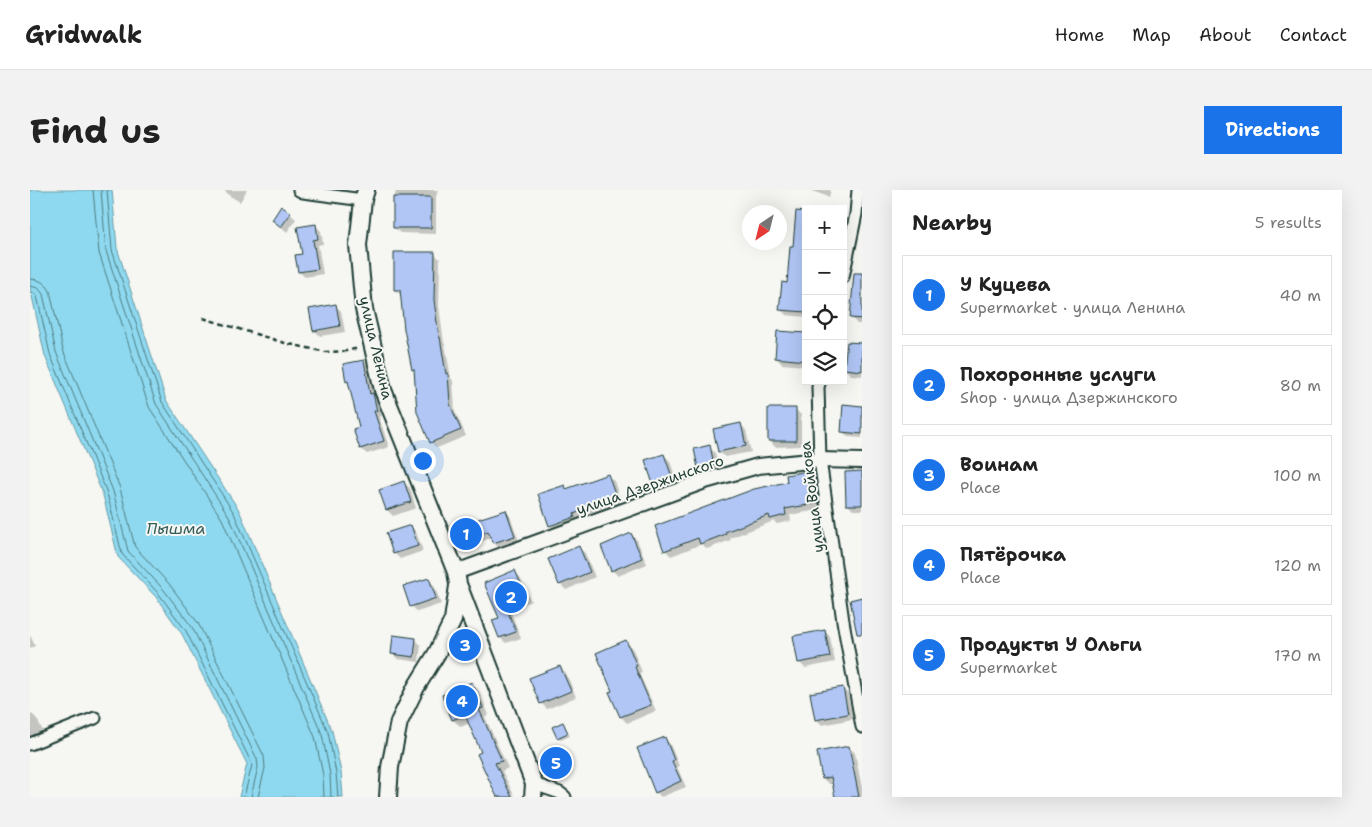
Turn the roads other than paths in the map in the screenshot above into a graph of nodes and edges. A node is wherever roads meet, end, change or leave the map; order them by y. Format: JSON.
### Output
{"nodes":[{"id":1,"x":299,"y":190,"type":"edge"},
{"id":2,"x":858,"y":190,"type":"edge"},
{"id":3,"x":365,"y":195,"type":"edge"},
{"id":4,"x":847,"y":258,"type":"edge"},
{"id":5,"x":819,"y":385,"type":"edge"},
{"id":6,"x":820,"y":460,"type":"junction"},
{"id":7,"x":862,"y":461,"type":"edge"},
{"id":8,"x":457,"y":578,"type":"junction"},
{"id":9,"x":95,"y":718,"type":"dead end"},
{"id":10,"x":862,"y":727,"type":"edge"},
{"id":11,"x":30,"y":744,"type":"edge"},
{"id":12,"x":533,"y":790,"type":"edge"},
{"id":13,"x":388,"y":797,"type":"edge"},
{"id":14,"x":565,"y":797,"type":"edge"}],
"edges":[{"from":1,"to":3,"type":"street"},
{"from":2,"to":4,"type":"street"},
{"from":3,"to":8,"type":"main road","name":"улица Ленина"},
{"from":5,"to":6,"type":"street","name":"улица Войкова"},
{"from":6,"to":7,"type":"street","name":"улица Дзержинского"},
{"from":6,"to":8,"type":"street","name":"улица Дзержинского"},
{"from":6,"to":10,"type":"street","name":"улица Войкова"},
{"from":8,"to":12,"type":"main road","name":"улица Ленина"},
{"from":8,"to":13,"type":"main road"},
{"from":9,"to":11,"type":"street"},
{"from":12,"to":14,"type":"street"}]}
